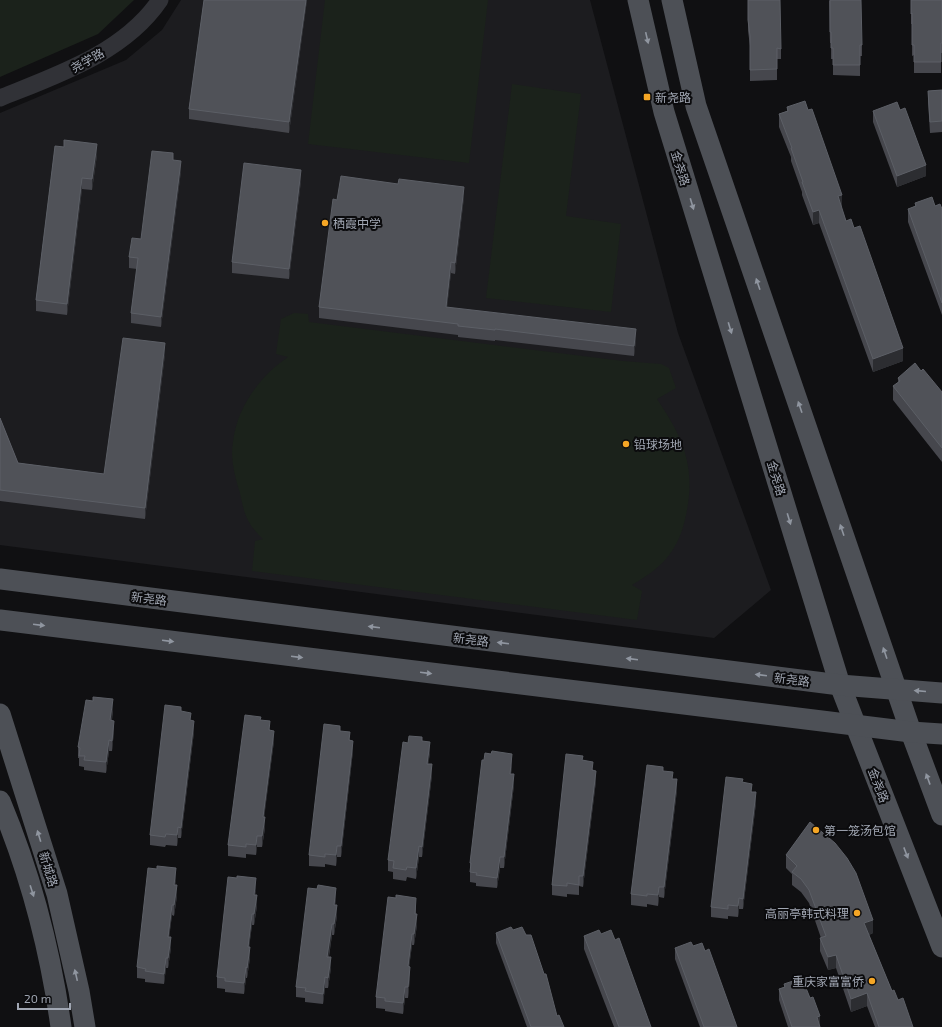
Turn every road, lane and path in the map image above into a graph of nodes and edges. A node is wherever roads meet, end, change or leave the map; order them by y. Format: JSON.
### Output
{"nodes":[{"id":1,"x":160,"y":0,"type":"edge"},
{"id":2,"x":638,"y":0,"type":"edge"},
{"id":3,"x":672,"y":0,"type":"edge"},
{"id":4,"x":0,"y":98,"type":"edge"},
{"id":5,"x":0,"y":579,"type":"edge"},
{"id":6,"x":0,"y":620,"type":"edge"},
{"id":7,"x":840,"y":685,"type":"junction"},
{"id":8,"x":898,"y":690,"type":"junction"},
{"id":9,"x":942,"y":693,"type":"edge"},
{"id":10,"x":0,"y":714,"type":"edge"},
{"id":11,"x":856,"y":725,"type":"junction"},
{"id":12,"x":911,"y":732,"type":"junction"},
{"id":13,"x":942,"y":734,"type":"edge"},
{"id":14,"x":0,"y":801,"type":"edge"},
{"id":15,"x":942,"y":815,"type":"edge"},
{"id":16,"x":942,"y":947,"type":"edge"},
{"id":17,"x":61,"y":1027,"type":"edge"},
{"id":18,"x":85,"y":1027,"type":"edge"}],
"edges":[{"from":1,"to":4,"type":"street","name":"尧学路"},
{"from":2,"to":7,"type":"main road","name":"金尧路","one_way":true},
{"from":8,"to":3,"type":"main road","one_way":true},
{"from":7,"to":5,"type":"main road","name":"新尧路","one_way":true},
{"from":6,"to":11,"type":"main road","one_way":true},
{"from":7,"to":8,"type":"main road","name":"新尧路"},
{"from":7,"to":11,"type":"main road","name":"金尧路"},
{"from":9,"to":8,"type":"main road","name":"新尧路","one_way":true},
{"from":8,"to":12,"type":"main road"},
{"from":18,"to":10,"type":"main road","name":"新城路","one_way":true},
{"from":11,"to":12,"type":"main road"},
{"from":11,"to":16,"type":"main road","name":"金尧路","one_way":true},
{"from":12,"to":13,"type":"main road"},
{"from":15,"to":12,"type":"main road","one_way":true},
{"from":14,"to":17,"type":"main road","name":"新城路","one_way":true}]}
